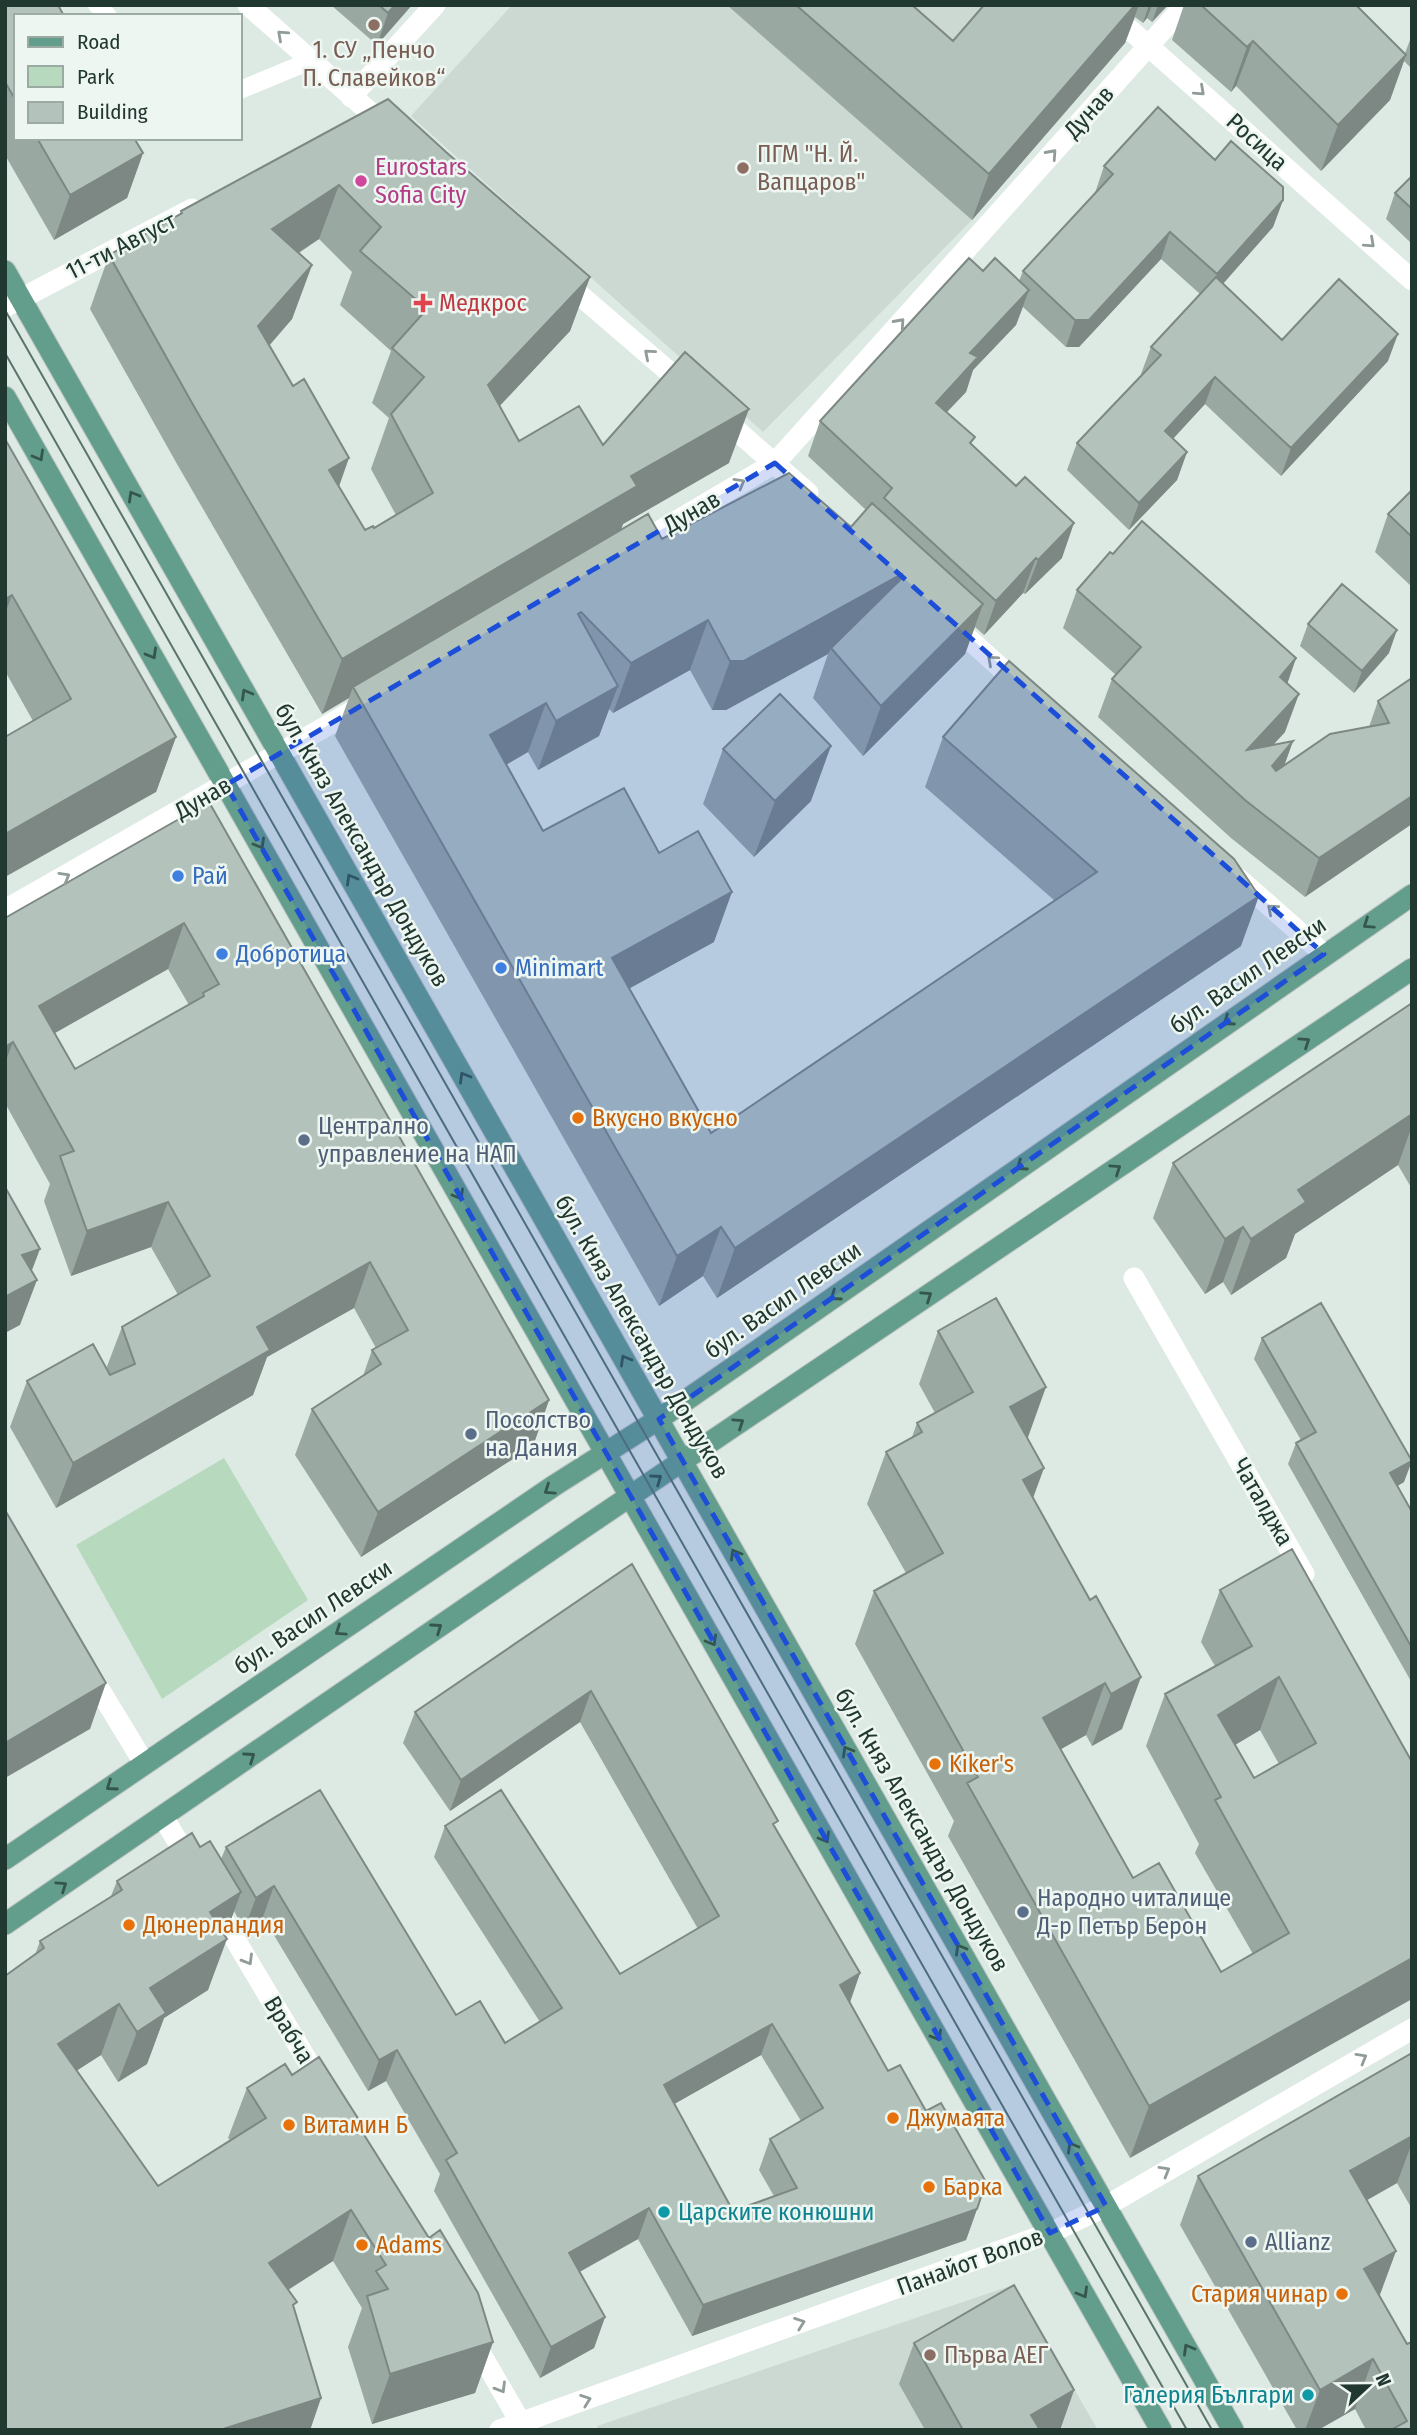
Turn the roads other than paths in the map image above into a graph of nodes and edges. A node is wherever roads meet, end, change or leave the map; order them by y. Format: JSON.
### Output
{"nodes":[{"id":1,"x":248,"y":5,"type":"edge"},
{"id":2,"x":435,"y":5,"type":"edge"},
{"id":3,"x":1102,"y":5,"type":"edge"},
{"id":4,"x":1185,"y":5,"type":"edge"},
{"id":5,"x":1149,"y":46,"type":"junction"},
{"id":6,"x":310,"y":61,"type":"junction"},
{"id":7,"x":242,"y":89,"type":"edge"},
{"id":8,"x":351,"y":97,"type":"junction"},
{"id":9,"x":401,"y":140,"type":"edge"},
{"id":10,"x":209,"y":201,"type":"edge"},
{"id":11,"x":549,"y":268,"type":"edge"},
{"id":12,"x":5,"y":271,"type":"edge"},
{"id":13,"x":1412,"y":280,"type":"edge"},
{"id":14,"x":13,"y":303,"type":"edge"},
{"id":15,"x":5,"y":397,"type":"edge"},
{"id":16,"x":775,"y":463,"type":"junction"},
{"id":17,"x":826,"y":510,"type":"edge"},
{"id":18,"x":619,"y":555,"type":"edge"},
{"id":19,"x":939,"y":612,"type":"edge"},
{"id":20,"x":379,"y":696,"type":"edge"},
{"id":21,"x":1042,"y":705,"type":"edge"},
{"id":22,"x":280,"y":753,"type":"junction"},
{"id":23,"x":226,"y":785,"type":"junction"},
{"id":24,"x":1229,"y":870,"type":"edge"},
{"id":25,"x":1412,"y":895,"type":"edge"},
{"id":26,"x":5,"y":910,"type":"edge"},
{"id":27,"x":1324,"y":954,"type":"junction"},
{"id":28,"x":1412,"y":969,"type":"edge"},
{"id":29,"x":1134,"y":1278,"type":"dead end"},
{"id":30,"x":659,"y":1419,"type":"junction"},
{"id":31,"x":606,"y":1452,"type":"junction"},
{"id":32,"x":682,"y":1462,"type":"junction"},
{"id":33,"x":631,"y":1496,"type":"junction"},
{"id":34,"x":1315,"y":1593,"type":"edge"},
{"id":35,"x":75,"y":1648,"type":"edge"},
{"id":36,"x":144,"y":1763,"type":"junction"},
{"id":37,"x":163,"y":1817,"type":"junction"},
{"id":38,"x":5,"y":1859,"type":"edge"},
{"id":39,"x":5,"y":1924,"type":"edge"},
{"id":40,"x":1412,"y":2029,"type":"edge"},
{"id":41,"x":331,"y":2102,"type":"edge"},
{"id":42,"x":1106,"y":2206,"type":"junction"},
{"id":43,"x":1050,"y":2234,"type":"junction"},
{"id":44,"x":458,"y":2316,"type":"edge"},
{"id":45,"x":522,"y":2423,"type":"junction"},
{"id":46,"x":500,"y":2430,"type":"edge"},
{"id":47,"x":1161,"y":2430,"type":"edge"},
{"id":48,"x":1233,"y":2430,"type":"edge"}],
"edges":[{"from":6,"to":1,"type":"street","one_way":true},
{"from":2,"to":8,"type":"street"},
{"from":3,"to":5,"type":"street","name":"Росица"},
{"from":4,"to":5,"type":"street","name":"Дунав"},
{"from":5,"to":13,"type":"street","name":"Росица","one_way":true},
{"from":16,"to":5,"type":"street","name":"Дунав","one_way":true},
{"from":6,"to":7,"type":"lane"},
{"from":6,"to":8,"type":"street"},
{"from":8,"to":9,"type":"street"},
{"from":10,"to":14,"type":"street","name":"11-ти Август"},
{"from":16,"to":11,"type":"street","one_way":true},
{"from":12,"to":14,"type":"main road","name":"бул. Княз Александър Дондуков"},
{"from":22,"to":14,"type":"main road","name":"бул. Княз Александър Дондуков","one_way":true},
{"from":15,"to":23,"type":"main road","one_way":true},
{"from":16,"to":17,"type":"street"},
{"from":18,"to":16,"type":"street","name":"Дунав","one_way":true},
{"from":21,"to":19,"type":"street","one_way":true},
{"from":20,"to":22,"type":"street","name":"Дунав"},
{"from":22,"to":23,"type":"street","name":"Дунав"},
{"from":30,"to":22,"type":"main road","name":"бул. Княз Александър Дондуков","one_way":true},
{"from":26,"to":23,"type":"street","name":"Дунав","one_way":true},
{"from":23,"to":31,"type":"main road","one_way":true},
{"from":27,"to":24,"type":"street","one_way":true},
{"from":25,"to":27,"type":"main road","name":"бул. Васил Левски","one_way":true},
{"from":27,"to":30,"type":"main road","name":"бул. Васил Левски","one_way":true},
{"from":32,"to":28,"type":"main road","one_way":true},
{"from":29,"to":34,"type":"street","name":"Чаталджа"},
{"from":30,"to":31,"type":"main road","name":"бул. Васил Левски"},
{"from":30,"to":32,"type":"main road","name":"бул. Княз Александър Дондуков"},
{"from":31,"to":33,"type":"main road"},
{"from":31,"to":36,"type":"main road","name":"бул. Васил Левски","one_way":true},
{"from":33,"to":32,"type":"main road","one_way":true},
{"from":42,"to":32,"type":"main road","name":"бул. Княз Александър Дондуков","one_way":true},
{"from":37,"to":33,"type":"main road","one_way":true},
{"from":33,"to":43,"type":"main road","one_way":true},
{"from":35,"to":36,"type":"street"},
{"from":36,"to":38,"type":"main road","name":"бул. Васил Левски","one_way":true},
{"from":39,"to":37,"type":"main road","one_way":true},
{"from":37,"to":41,"type":"street","name":"Врабча","one_way":true},
{"from":42,"to":40,"type":"street","name":"Панайот Волов","one_way":true},
{"from":42,"to":43,"type":"street","name":"Панайот Волов"},
{"from":48,"to":42,"type":"main road","name":"бул. Княз Александър Дондуков","one_way":true},
{"from":45,"to":43,"type":"street","name":"Панайот Волов","one_way":true},
{"from":43,"to":47,"type":"main road","one_way":true},
{"from":44,"to":45,"type":"street","one_way":true},
{"from":45,"to":46,"type":"street","name":"Панайот Волов"}]}
